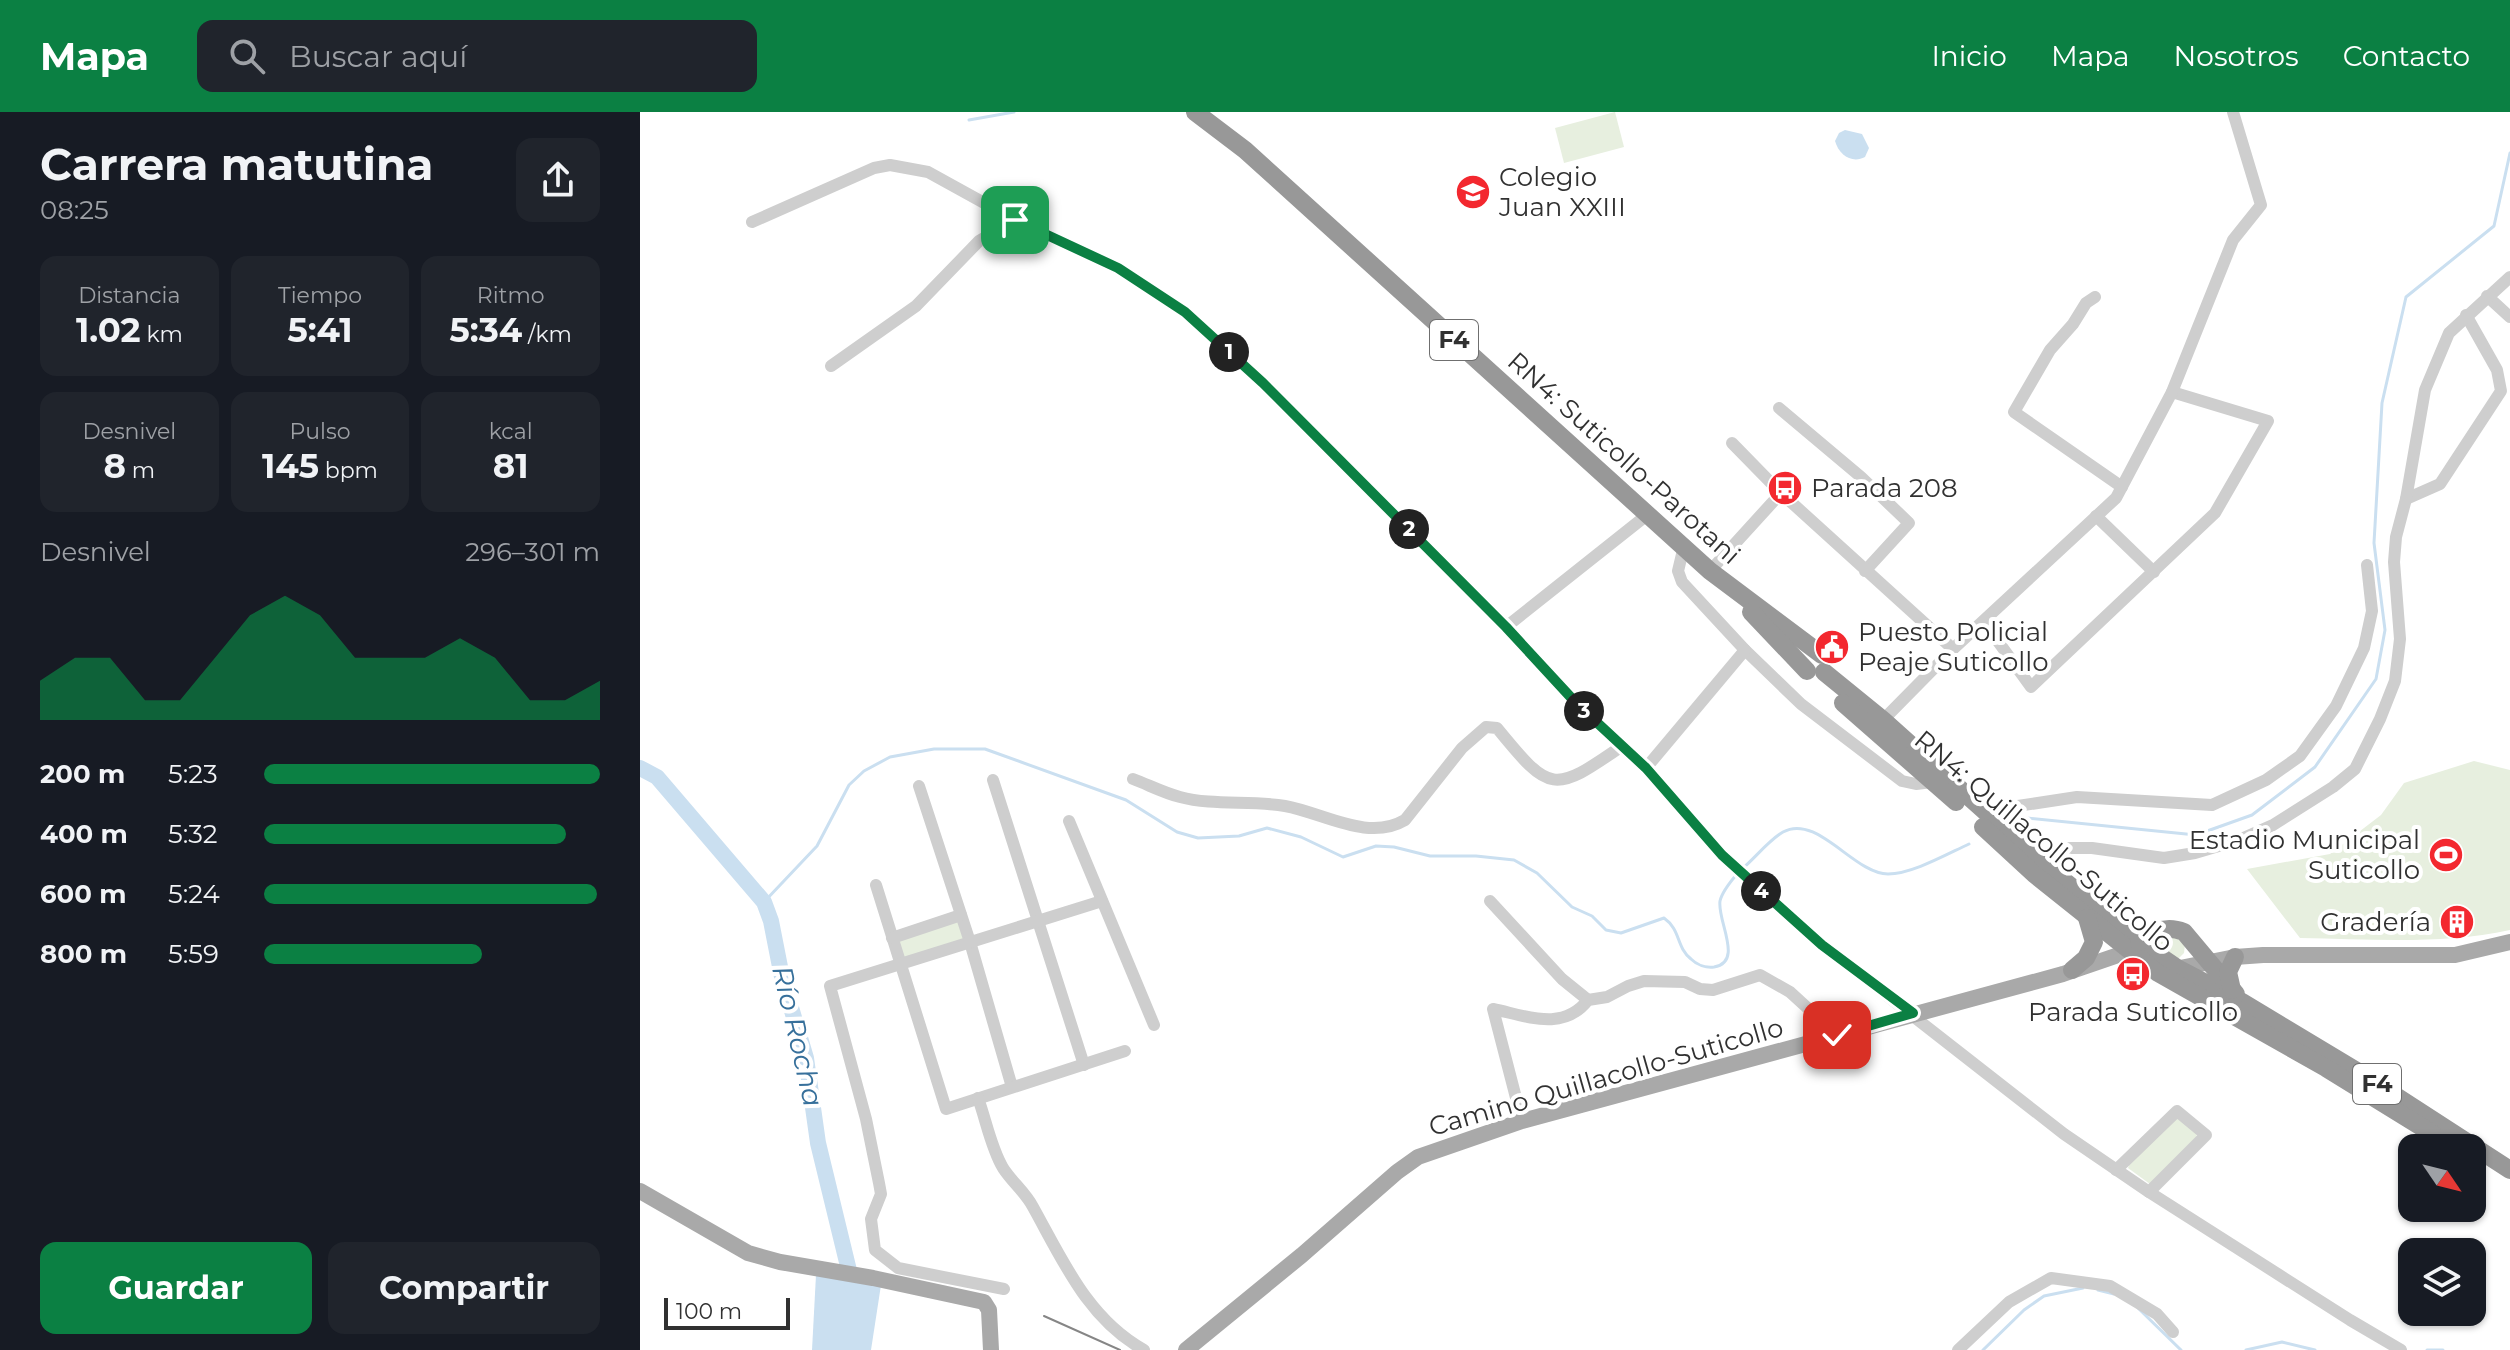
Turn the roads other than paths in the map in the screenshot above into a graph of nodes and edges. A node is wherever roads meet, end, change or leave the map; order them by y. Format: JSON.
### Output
{"nodes":[{"id":1,"x":1195,"y":112,"type":"edge"},
{"id":2,"x":2233,"y":112,"type":"edge"},
{"id":3,"x":1015,"y":220,"type":"junction"},
{"id":4,"x":752,"y":222,"type":"dead end"},
{"id":5,"x":2510,"y":277,"type":"edge"},
{"id":6,"x":2487,"y":296,"type":"junction"},
{"id":7,"x":2095,"y":297,"type":"dead end"},
{"id":8,"x":2466,"y":315,"type":"junction"},
{"id":9,"x":2510,"y":317,"type":"edge"},
{"id":10,"x":831,"y":366,"type":"dead end"},
{"id":11,"x":2172,"y":392,"type":"junction"},
{"id":12,"x":1779,"y":408,"type":"dead end"},
{"id":13,"x":1732,"y":443,"type":"dead end"},
{"id":14,"x":2122,"y":487,"type":"junction"},
{"id":15,"x":1781,"y":493,"type":"junction"},
{"id":16,"x":2406,"y":499,"type":"junction"},
{"id":17,"x":1647,"y":515,"type":"junction"},
{"id":18,"x":2096,"y":516,"type":"junction"},
{"id":19,"x":1684,"y":546,"type":"junction"},
{"id":20,"x":2367,"y":565,"type":"dead end"},
{"id":21,"x":1710,"y":571,"type":"junction"},
{"id":22,"x":1865,"y":571,"type":"junction"},
{"id":23,"x":2154,"y":572,"type":"junction"},
{"id":24,"x":1731,"y":589,"type":"junction"},
{"id":25,"x":1984,"y":622,"type":"junction"},
{"id":26,"x":1506,"y":627,"type":"junction"},
{"id":27,"x":1953,"y":649,"type":"junction"},
{"id":28,"x":1745,"y":650,"type":"junction"},
{"id":29,"x":1819,"y":668,"type":"junction"},
{"id":30,"x":1883,"y":720,"type":"junction"},
{"id":31,"x":1622,"y":746,"type":"junction"},
{"id":32,"x":1646,"y":768,"type":"junction"},
{"id":33,"x":1133,"y":779,"type":"dead end"},
{"id":34,"x":993,"y":780,"type":"dead end"},
{"id":35,"x":1932,"y":782,"type":"junction"},
{"id":36,"x":919,"y":786,"type":"dead end"},
{"id":37,"x":1069,"y":821,"type":"dead end"},
{"id":38,"x":1995,"y":821,"type":"junction"},
{"id":39,"x":2046,"y":866,"type":"junction"},
{"id":40,"x":876,"y":885,"type":"dead end"},
{"id":41,"x":1102,"y":901,"type":"junction"},
{"id":42,"x":1490,"y":901,"type":"dead end"},
{"id":43,"x":2087,"y":909,"type":"junction"},
{"id":44,"x":961,"y":915,"type":"junction"},
{"id":45,"x":1039,"y":920,"type":"junction"},
{"id":46,"x":2157,"y":930,"type":"junction"},
{"id":47,"x":892,"y":938,"type":"junction"},
{"id":48,"x":970,"y":942,"type":"junction"},
{"id":49,"x":2510,"y":942,"type":"edge"},
{"id":50,"x":2196,"y":944,"type":"junction"},
{"id":51,"x":2134,"y":947,"type":"junction"},
{"id":52,"x":2235,"y":957,"type":"junction"},
{"id":53,"x":2208,"y":962,"type":"junction"},
{"id":54,"x":900,"y":965,"type":"junction"},
{"id":55,"x":2072,"y":970,"type":"junction"},
{"id":56,"x":2167,"y":970,"type":"junction"},
{"id":57,"x":2237,"y":996,"type":"junction"},
{"id":58,"x":1588,"y":1000,"type":"junction"},
{"id":59,"x":1913,"y":1013,"type":"junction"},
{"id":60,"x":1154,"y":1025,"type":"dead end"},
{"id":61,"x":1837,"y":1035,"type":"junction"},
{"id":62,"x":1125,"y":1051,"type":"dead end"},
{"id":63,"x":1084,"y":1065,"type":"junction"},
{"id":64,"x":1012,"y":1087,"type":"junction"},
{"id":65,"x":978,"y":1098,"type":"junction"},
{"id":66,"x":1522,"y":1121,"type":"junction"},
{"id":67,"x":2432,"y":1134,"type":"edge"},
{"id":68,"x":2486,"y":1167,"type":"edge"},
{"id":69,"x":2116,"y":1170,"type":"junction"},
{"id":70,"x":2510,"y":1170,"type":"edge"},
{"id":71,"x":2510,"y":1183,"type":"edge"},
{"id":72,"x":640,"y":1191,"type":"edge"},
{"id":73,"x":2149,"y":1192,"type":"junction"},
{"id":74,"x":1004,"y":1289,"type":"dead end"},
{"id":75,"x":2173,"y":1332,"type":"dead end"},
{"id":76,"x":2400,"y":1349,"type":"edge"},
{"id":77,"x":991,"y":1350,"type":"edge"},
{"id":78,"x":1144,"y":1350,"type":"edge"},
{"id":79,"x":1186,"y":1350,"type":"edge"},
{"id":80,"x":1958,"y":1350,"type":"edge"}],
"edges":[{"from":1,"to":17,"type":"highway","name":"RN4: Suticollo-Parotani","number":"F4"},
{"from":2,"to":11,"type":"street"},
{"from":3,"to":4,"type":"street"},
{"from":3,"to":10,"type":"street"},
{"from":3,"to":26,"type":"street"},
{"from":5,"to":6,"type":"street"},
{"from":6,"to":8,"type":"street"},
{"from":6,"to":9,"type":"street"},
{"from":7,"to":14,"type":"street"},
{"from":8,"to":16,"type":"street"},
{"from":8,"to":16,"type":"street"},
{"from":11,"to":14,"type":"street"},
{"from":11,"to":23,"type":"street"},
{"from":12,"to":22,"type":"street"},
{"from":13,"to":15,"type":"street"},
{"from":14,"to":18,"type":"street"},
{"from":15,"to":21,"type":"street"},
{"from":15,"to":22,"type":"street"},
{"from":16,"to":39,"type":"street"},
{"from":17,"to":19,"type":"highway","name":"RN4: Suticollo-Parotani","number":"F4"},
{"from":17,"to":26,"type":"street"},
{"from":18,"to":23,"type":"street"},
{"from":18,"to":25,"type":"street"},
{"from":19,"to":21,"type":"highway","name":"RN4: Suticollo-Parotani","number":"F4"},
{"from":19,"to":28,"type":"street"},
{"from":20,"to":38,"type":"street"},
{"from":21,"to":24,"type":"highway","name":"RN4: Suticollo-Parotani","number":"F4"},
{"from":22,"to":27,"type":"street"},
{"from":23,"to":25,"type":"street"},
{"from":24,"to":29,"type":"highway","name":"RN4: Suticollo-Parotani","number":"F4"},
{"from":24,"to":29,"type":"highway","name":"RN4: Suticollo-Parotani","number":"F4"},
{"from":25,"to":27,"type":"street"},
{"from":26,"to":31,"type":"street"},
{"from":27,"to":30,"type":"street"},
{"from":28,"to":32,"type":"street"},
{"from":28,"to":35,"type":"street"},
{"from":29,"to":30,"type":"highway","name":"RN4: Quillacollo-Suticollo","number":"F4"},
{"from":29,"to":35,"type":"highway","name":"RN4: Quillacollo-Suticollo","number":"F4"},
{"from":30,"to":38,"type":"highway","name":"RN4: Quillacollo-Suticollo","number":"F4"},
{"from":31,"to":32,"type":"street"},
{"from":31,"to":33,"type":"street"},
{"from":32,"to":59,"type":"street"},
{"from":34,"to":45,"type":"street"},
{"from":35,"to":43,"type":"highway","name":"RN4: Quillacollo-Suticollo","number":"F4"},
{"from":36,"to":44,"type":"street"},
{"from":37,"to":41,"type":"street"},
{"from":38,"to":39,"type":"highway","name":"RN4: Quillacollo-Suticollo","number":"F4"},
{"from":39,"to":43,"type":"highway","name":"RN4: Quillacollo-Suticollo","number":"F4"},
{"from":40,"to":47,"type":"street"},
{"from":41,"to":45,"type":"street"},
{"from":41,"to":60,"type":"street"},
{"from":42,"to":58,"type":"street"},
{"from":43,"to":46,"type":"highway"},
{"from":43,"to":51,"type":"highway","name":"RN4: Quillacollo-Suticollo","number":"F4"},
{"from":43,"to":55,"type":"highway"},
{"from":44,"to":47,"type":"street"},
{"from":44,"to":48,"type":"street"},
{"from":45,"to":48,"type":"street"},
{"from":45,"to":63,"type":"street"},
{"from":46,"to":50,"type":"highway"},
{"from":46,"to":51,"type":"highway"},
{"from":47,"to":54,"type":"street"},
{"from":48,"to":54,"type":"street"},
{"from":48,"to":64,"type":"street"},
{"from":49,"to":52,"type":"main road"},
{"from":50,"to":52,"type":"main road"},
{"from":50,"to":53,"type":"highway"},
{"from":51,"to":55,"type":"main road","name":"Camino Quillacollo-Suticollo"},
{"from":51,"to":56,"type":"highway","name":"RN4: Quillacollo-Suticollo","number":"F4"},
{"from":52,"to":53,"type":"main road"},
{"from":52,"to":57,"type":"highway"},
{"from":53,"to":56,"type":"main road"},
{"from":53,"to":57,"type":"highway"},
{"from":54,"to":65,"type":"street"},
{"from":54,"to":74,"type":"street"},
{"from":55,"to":59,"type":"main road","name":"Camino Quillacollo-Suticollo"},
{"from":56,"to":57,"type":"highway","name":"RN4: Quillacollo-Suticollo","number":"F4"},
{"from":56,"to":67,"type":"highway","name":"RN4: Quillacollo-Suticollo","number":"F4"},
{"from":57,"to":70,"type":"highway","name":"RN4: Quillacollo-Suticollo","number":"F4"},
{"from":58,"to":61,"type":"street"},
{"from":58,"to":66,"type":"street"},
{"from":59,"to":61,"type":"main road","name":"Camino Quillacollo-Suticollo"},
{"from":59,"to":69,"type":"street"},
{"from":61,"to":66,"type":"main road","name":"Camino Quillacollo-Suticollo"},
{"from":62,"to":63,"type":"street"},
{"from":63,"to":64,"type":"street"},
{"from":64,"to":65,"type":"street"},
{"from":65,"to":78,"type":"street"},
{"from":66,"to":79,"type":"main road","name":"Camino Quillacollo-Suticollo"},
{"from":68,"to":71,"type":"highway"},
{"from":69,"to":73,"type":"street"},
{"from":69,"to":73,"type":"street"},
{"from":72,"to":77,"type":"main road"},
{"from":73,"to":76,"type":"street"},
{"from":75,"to":80,"type":"street"}]}
